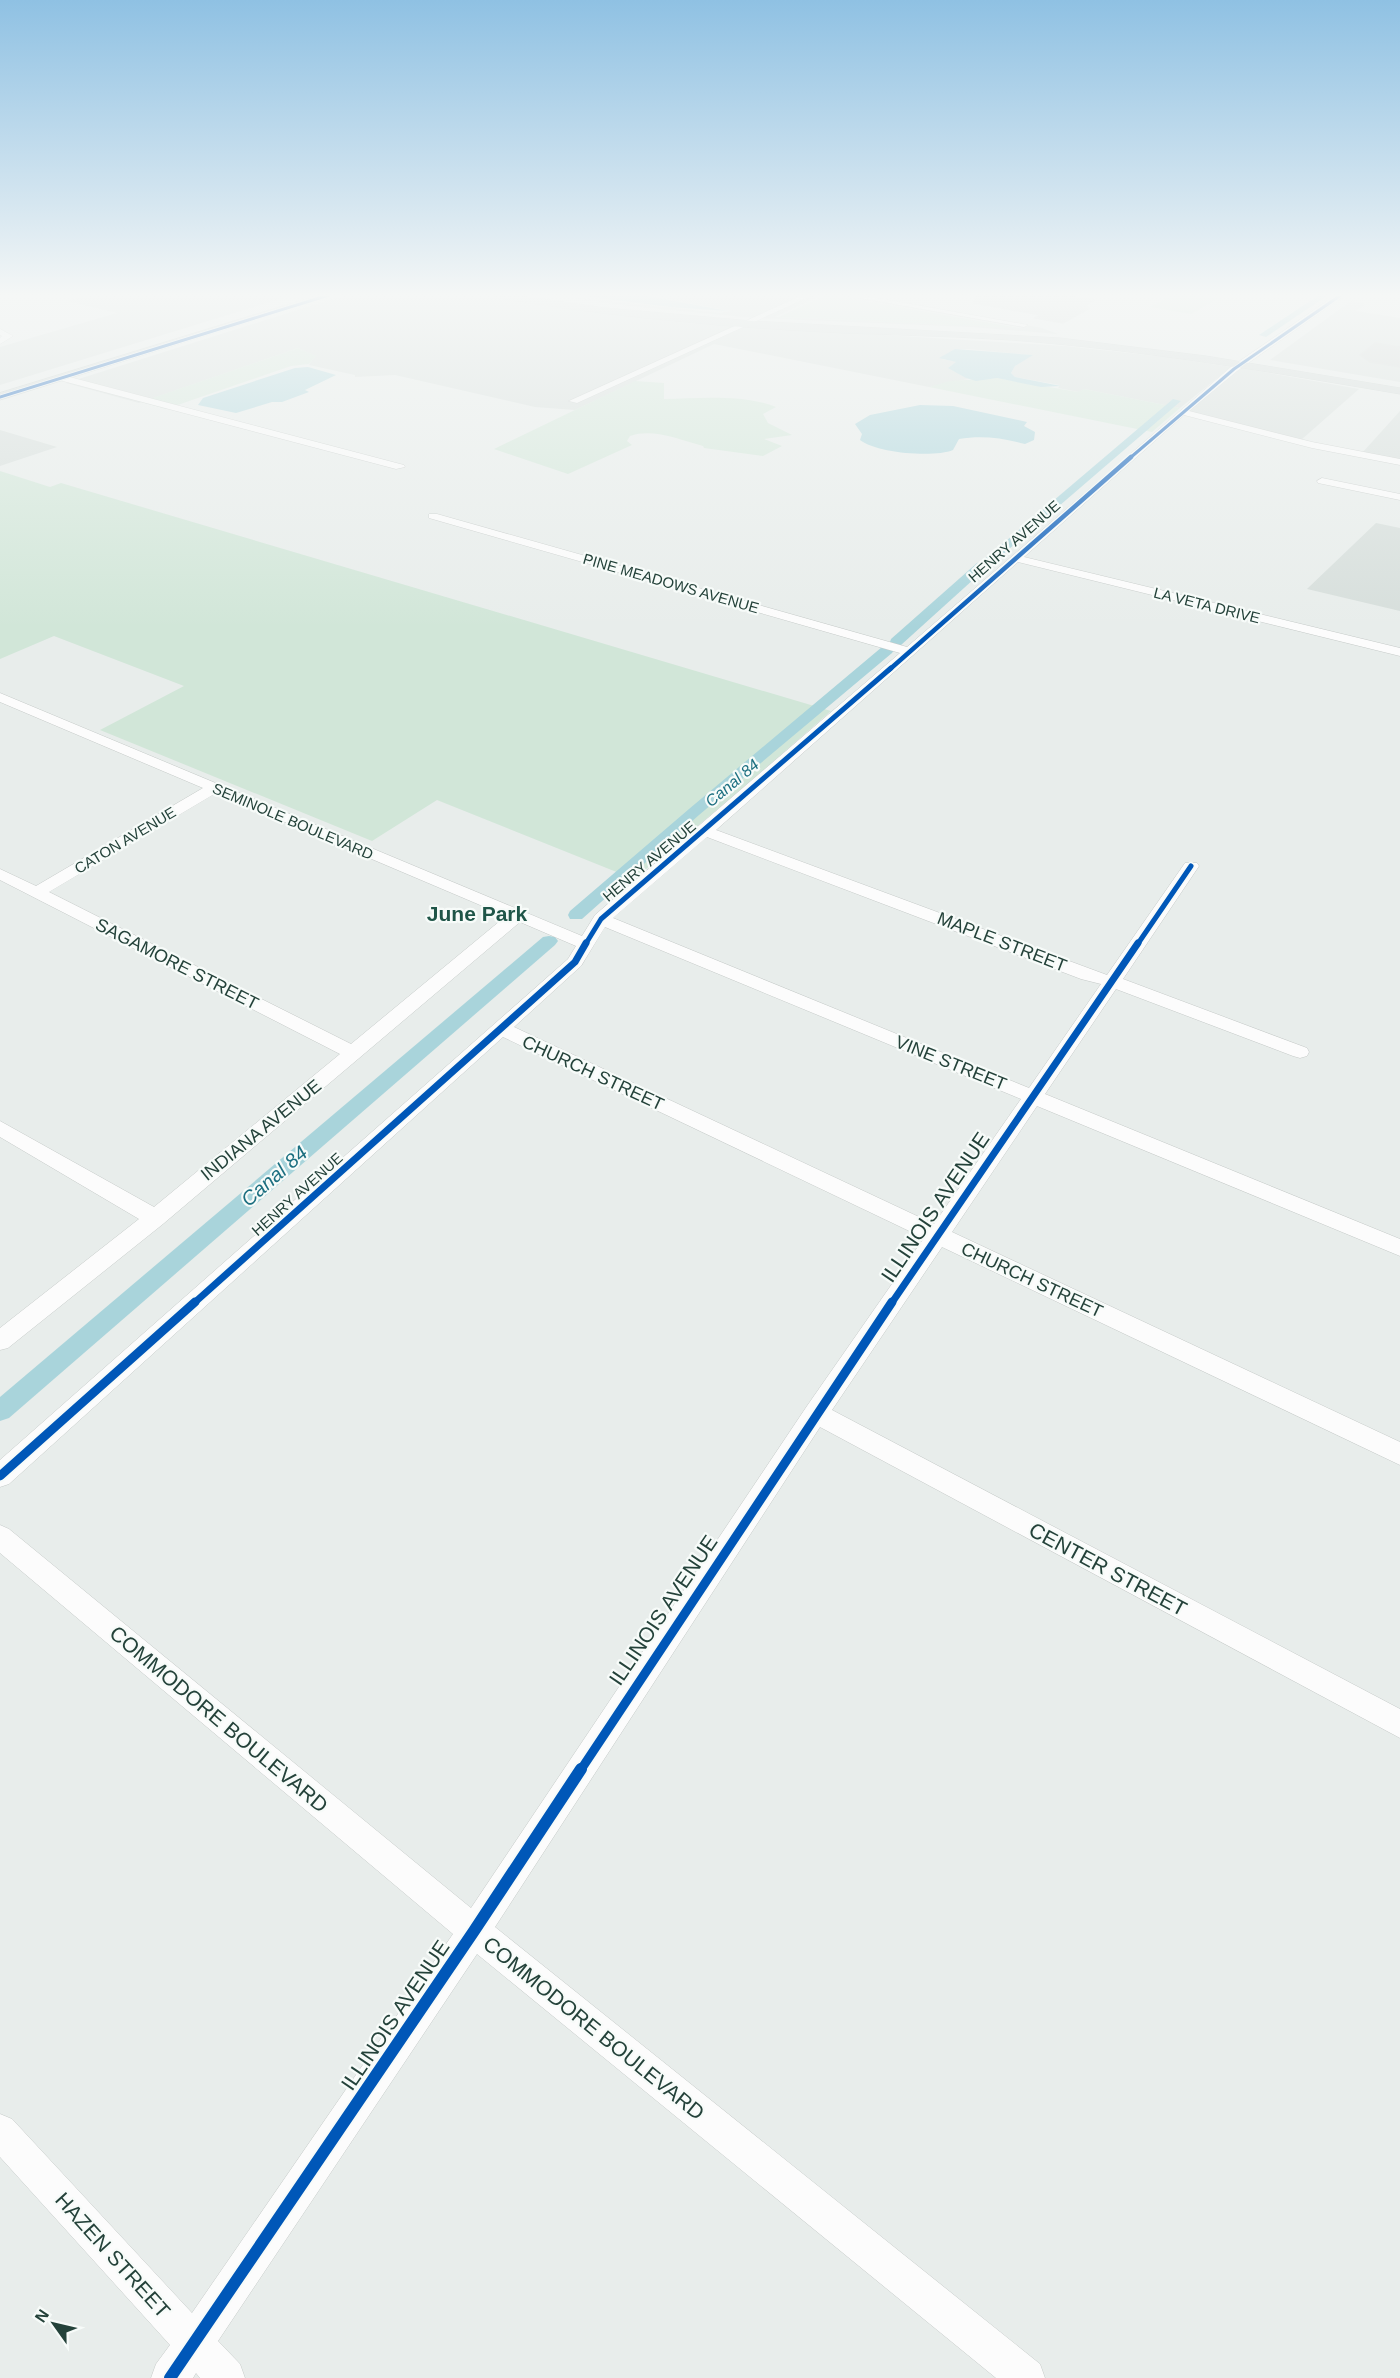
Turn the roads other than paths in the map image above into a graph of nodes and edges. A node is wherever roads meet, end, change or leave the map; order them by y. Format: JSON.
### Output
{"nodes":[{"id":1,"x":168,"y":406,"type":"edge"},
{"id":2,"x":1190,"y":406,"type":"edge"},
{"id":3,"x":1182,"y":412,"type":"junction"},
{"id":4,"x":1400,"y":462,"type":"edge"},
{"id":5,"x":400,"y":467,"type":"dead end"},
{"id":6,"x":1322,"y":481,"type":"dead end"},
{"id":7,"x":1400,"y":497,"type":"edge"},
{"id":8,"x":434,"y":516,"type":"dead end"},
{"id":9,"x":1015,"y":558,"type":"junction"},
{"id":10,"x":908,"y":651,"type":"junction"},
{"id":11,"x":1400,"y":652,"type":"edge"},
{"id":12,"x":0,"y":697,"type":"edge"},
{"id":13,"x":214,"y":788,"type":"junction"},
{"id":14,"x":705,"y":831,"type":"junction"},
{"id":15,"x":1191,"y":866,"type":"dead end"},
{"id":16,"x":0,"y":874,"type":"edge"},
{"id":17,"x":37,"y":892,"type":"junction"},
{"id":18,"x":518,"y":915,"type":"junction"},
{"id":19,"x":601,"y":920,"type":"junction"},
{"id":20,"x":586,"y":944,"type":"junction"},
{"id":21,"x":1113,"y":982,"type":"junction"},
{"id":22,"x":501,"y":1029,"type":"junction"},
{"id":23,"x":1300,"y":1052,"type":"dead end"},
{"id":24,"x":354,"y":1053,"type":"junction"},
{"id":25,"x":1033,"y":1096,"type":"junction"},
{"id":26,"x":0,"y":1128,"type":"edge"},
{"id":27,"x":155,"y":1218,"type":"junction"},
{"id":28,"x":938,"y":1236,"type":"junction"},
{"id":29,"x":1400,"y":1248,"type":"edge"},
{"id":30,"x":0,"y":1341,"type":"edge"},
{"id":31,"x":816,"y":1413,"type":"junction"},
{"id":32,"x":1400,"y":1454,"type":"edge"},
{"id":33,"x":0,"y":1476,"type":"edge"},
{"id":34,"x":0,"y":1537,"type":"edge"},
{"id":35,"x":1400,"y":1724,"type":"edge"},
{"id":36,"x":474,"y":1931,"type":"junction"},
{"id":37,"x":0,"y":2131,"type":"edge"},
{"id":38,"x":194,"y":2343,"type":"junction"},
{"id":39,"x":170,"y":2378,"type":"edge"},
{"id":40,"x":226,"y":2378,"type":"edge"},
{"id":41,"x":1026,"y":2378,"type":"edge"}],
"edges":[{"from":1,"to":5,"type":"street"},
{"from":2,"to":3,"type":"street","name":"HENRY AVENUE"},
{"from":3,"to":4,"type":"street"},
{"from":3,"to":9,"type":"street","name":"HENRY AVENUE"},
{"from":6,"to":7,"type":"street"},
{"from":8,"to":10,"type":"street","name":"PINE MEADOWS AVENUE"},
{"from":9,"to":10,"type":"street","name":"HENRY AVENUE"},
{"from":9,"to":11,"type":"street","name":"LA VETA DRIVE"},
{"from":10,"to":14,"type":"street","name":"HENRY AVENUE"},
{"from":12,"to":13,"type":"street","name":"SEMINOLE BOULEVARD"},
{"from":13,"to":17,"type":"street","name":"CATON AVENUE"},
{"from":13,"to":18,"type":"street","name":"SEMINOLE BOULEVARD"},
{"from":14,"to":19,"type":"street","name":"HENRY AVENUE"},
{"from":14,"to":21,"type":"street","name":"MAPLE STREET"},
{"from":15,"to":21,"type":"street","name":"ILLINOIS AVENUE"},
{"from":16,"to":17,"type":"street","name":"SAGAMORE STREET"},
{"from":17,"to":24,"type":"street","name":"SAGAMORE STREET"},
{"from":18,"to":20,"type":"street","name":"SEMINOLE BOULEVARD"},
{"from":18,"to":24,"type":"street","name":"INDIANA AVENUE"},
{"from":19,"to":20,"type":"street","name":"HENRY AVENUE"},
{"from":19,"to":25,"type":"street","name":"VINE STREET"},
{"from":20,"to":22,"type":"street","name":"HENRY AVENUE"},
{"from":21,"to":23,"type":"street","name":"MAPLE STREET"},
{"from":21,"to":25,"type":"street","name":"ILLINOIS AVENUE"},
{"from":22,"to":28,"type":"street","name":"CHURCH STREET"},
{"from":22,"to":33,"type":"street","name":"HENRY AVENUE"},
{"from":24,"to":27,"type":"street","name":"INDIANA AVENUE"},
{"from":25,"to":28,"type":"street","name":"ILLINOIS AVENUE"},
{"from":25,"to":29,"type":"street","name":"VINE STREET"},
{"from":26,"to":27,"type":"street"},
{"from":27,"to":30,"type":"street","name":"INDIANA AVENUE"},
{"from":28,"to":31,"type":"street","name":"ILLINOIS AVENUE"},
{"from":28,"to":32,"type":"street","name":"CHURCH STREET"},
{"from":31,"to":35,"type":"street","name":"CENTER STREET"},
{"from":31,"to":36,"type":"street","name":"ILLINOIS AVENUE"},
{"from":34,"to":36,"type":"street","name":"COMMODORE BOULEVARD"},
{"from":36,"to":38,"type":"street","name":"ILLINOIS AVENUE"},
{"from":36,"to":41,"type":"street","name":"COMMODORE BOULEVARD"},
{"from":37,"to":38,"type":"street","name":"HAZEN STREET"},
{"from":38,"to":39,"type":"street","name":"ILLINOIS AVENUE"},
{"from":38,"to":40,"type":"street","name":"HAZEN STREET"}]}
